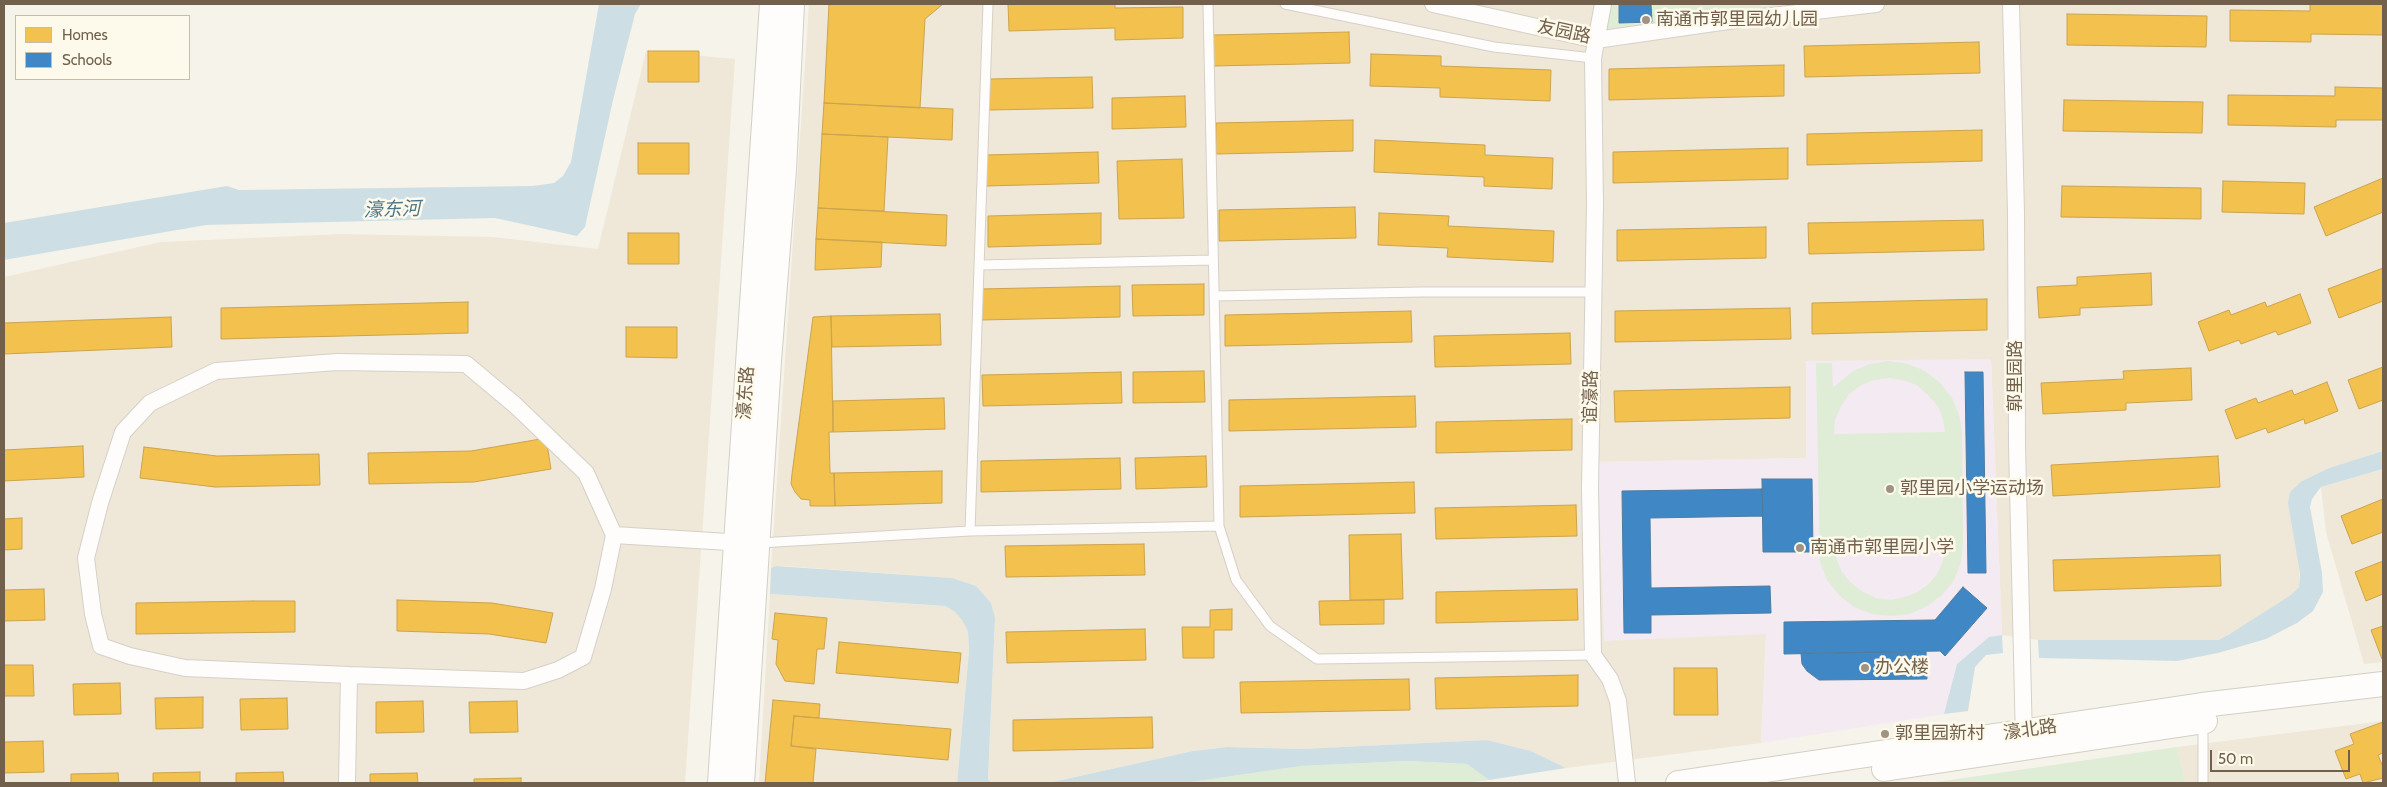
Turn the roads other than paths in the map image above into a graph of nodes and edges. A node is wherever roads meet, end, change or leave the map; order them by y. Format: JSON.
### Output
{"nodes":[{"id":1,"x":988,"y":4,"type":"edge"},
{"id":2,"x":1208,"y":4,"type":"edge"},
{"id":3,"x":1285,"y":4,"type":"edge"},
{"id":4,"x":1433,"y":4,"type":"edge"},
{"id":5,"x":1603,"y":4,"type":"edge"},
{"id":6,"x":1876,"y":4,"type":"edge"},
{"id":7,"x":2011,"y":4,"type":"edge"},
{"id":8,"x":774,"y":5,"type":"edge"},
{"id":9,"x":1596,"y":40,"type":"junction"},
{"id":10,"x":1593,"y":58,"type":"junction"},
{"id":11,"x":1213,"y":260,"type":"junction"},
{"id":12,"x":979,"y":265,"type":"junction"},
{"id":13,"x":1593,"y":292,"type":"junction"},
{"id":14,"x":1214,"y":296,"type":"junction"},
{"id":15,"x":1219,"y":526,"type":"junction"},
{"id":16,"x":970,"y":531,"type":"junction"},
{"id":17,"x":614,"y":536,"type":"junction"},
{"id":18,"x":747,"y":543,"type":"junction"},
{"id":19,"x":1593,"y":655,"type":"junction"},
{"id":20,"x":349,"y":675,"type":"junction"},
{"id":21,"x":2383,"y":684,"type":"edge"},
{"id":22,"x":2383,"y":700,"type":"edge"},
{"id":23,"x":2203,"y":722,"type":"junction"},
{"id":24,"x":2024,"y":739,"type":"junction"},
{"id":25,"x":348,"y":783,"type":"edge"},
{"id":26,"x":720,"y":783,"type":"edge"},
{"id":27,"x":742,"y":783,"type":"edge"},
{"id":28,"x":1627,"y":783,"type":"edge"},
{"id":29,"x":1678,"y":783,"type":"edge"},
{"id":30,"x":1789,"y":783,"type":"edge"},
{"id":31,"x":2203,"y":783,"type":"edge"}],
"edges":[{"from":1,"to":12,"type":"lane"},
{"from":2,"to":11,"type":"lane"},
{"from":3,"to":10,"type":"lane"},
{"from":4,"to":9,"type":"street","name":"友园路"},
{"from":5,"to":9,"type":"street","name":"谊濠路"},
{"from":6,"to":9,"type":"street","name":"友园路"},
{"from":7,"to":24,"type":"street","name":"郭里园路"},
{"from":8,"to":18,"type":"street","name":"濠东路"},
{"from":9,"to":10,"type":"street","name":"谊濠路"},
{"from":10,"to":13,"type":"street","name":"谊濠路"},
{"from":11,"to":12,"type":"lane"},
{"from":11,"to":14,"type":"lane"},
{"from":12,"to":16,"type":"lane"},
{"from":13,"to":14,"type":"lane"},
{"from":13,"to":19,"type":"street","name":"谊濠路"},
{"from":14,"to":15,"type":"lane"},
{"from":15,"to":16,"type":"lane"},
{"from":15,"to":19,"type":"lane"},
{"from":16,"to":18,"type":"lane"},
{"from":17,"to":18,"type":"street"},
{"from":17,"to":20,"type":"street"},
{"from":17,"to":20,"type":"street"},
{"from":18,"to":26,"type":"street","name":"濠东路"},
{"from":18,"to":27,"type":"street","name":"濠东路"},
{"from":19,"to":28,"type":"street"},
{"from":20,"to":25,"type":"street"},
{"from":21,"to":24,"type":"street","name":"濠北路"},
{"from":22,"to":23,"type":"street","name":"濠北路"},
{"from":23,"to":24,"type":"street","name":"濠北路"},
{"from":23,"to":31,"type":"lane"},
{"from":24,"to":29,"type":"street","name":"濠北路"},
{"from":24,"to":30,"type":"street","name":"濠北路"}]}
